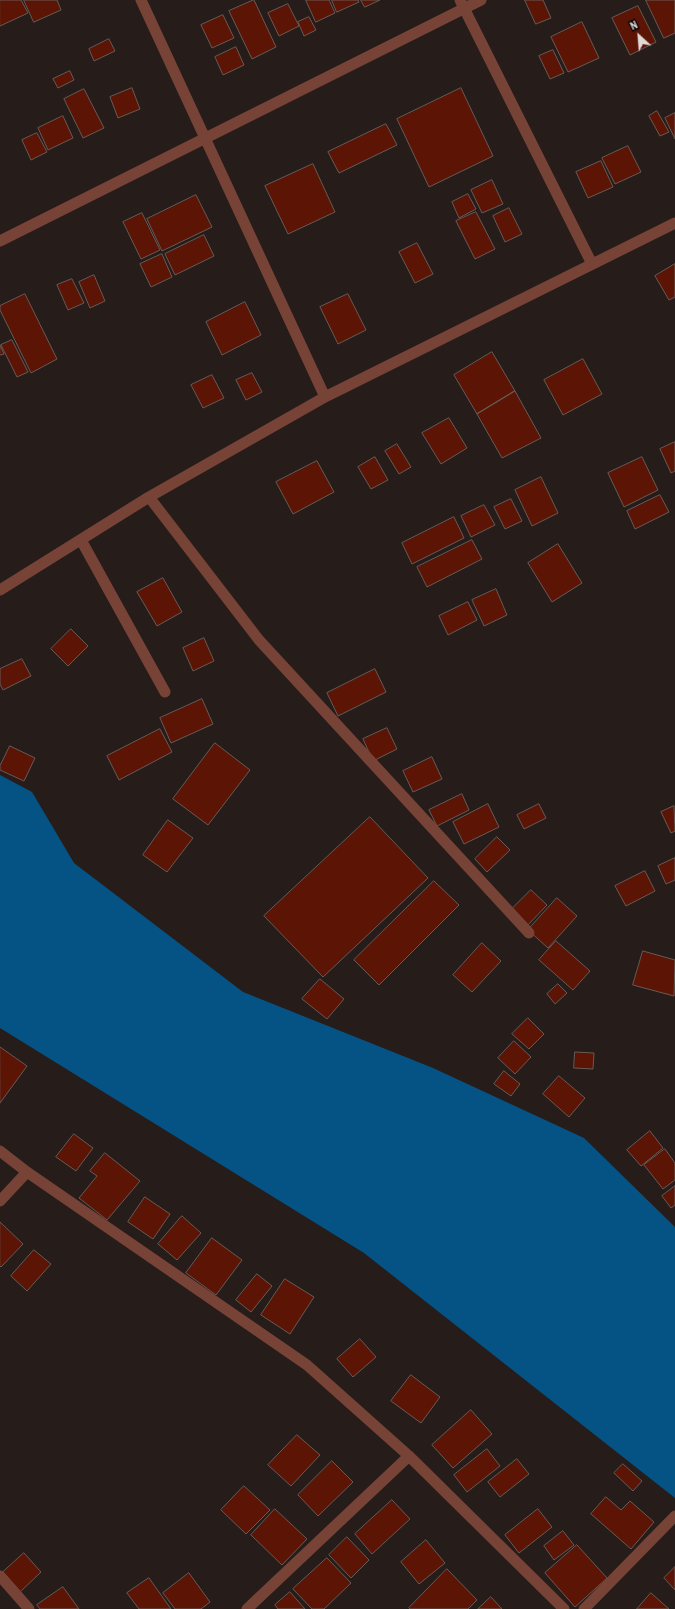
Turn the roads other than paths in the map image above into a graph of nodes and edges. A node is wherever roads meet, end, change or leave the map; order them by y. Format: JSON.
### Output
{"nodes":[{"id":1,"x":141,"y":0,"type":"edge"},
{"id":2,"x":481,"y":0,"type":"edge"},
{"id":3,"x":462,"y":4,"type":"edge"},
{"id":4,"x":205,"y":138,"type":"junction"},
{"id":5,"x":675,"y":223,"type":"edge"},
{"id":6,"x":0,"y":241,"type":"edge"},
{"id":7,"x":592,"y":264,"type":"junction"},
{"id":8,"x":324,"y":397,"type":"junction"},
{"id":9,"x":150,"y":497,"type":"junction"},
{"id":10,"x":81,"y":540,"type":"junction"},
{"id":11,"x":0,"y":590,"type":"edge"},
{"id":12,"x":165,"y":692,"type":"dead end"},
{"id":13,"x":529,"y":934,"type":"dead end"},
{"id":14,"x":0,"y":1151,"type":"edge"},
{"id":15,"x":28,"y":1172,"type":"junction"},
{"id":16,"x":0,"y":1201,"type":"edge"},
{"id":17,"x":408,"y":1456,"type":"junction"},
{"id":18,"x":675,"y":1516,"type":"edge"},
{"id":19,"x":0,"y":1576,"type":"edge"},
{"id":20,"x":29,"y":1609,"type":"edge"},
{"id":21,"x":247,"y":1609,"type":"edge"},
{"id":22,"x":564,"y":1609,"type":"edge"},
{"id":23,"x":584,"y":1609,"type":"edge"}],
"edges":[{"from":1,"to":4,"type":"street"},
{"from":2,"to":3,"type":"street"},
{"from":3,"to":4,"type":"street"},
{"from":3,"to":7,"type":"street"},
{"from":4,"to":6,"type":"street"},
{"from":4,"to":8,"type":"street"},
{"from":5,"to":7,"type":"street"},
{"from":7,"to":8,"type":"street"},
{"from":8,"to":9,"type":"street"},
{"from":9,"to":10,"type":"street"},
{"from":9,"to":13,"type":"street"},
{"from":10,"to":11,"type":"street"},
{"from":10,"to":12,"type":"street"},
{"from":14,"to":15,"type":"street"},
{"from":15,"to":16,"type":"street"},
{"from":15,"to":17,"type":"street"},
{"from":17,"to":21,"type":"street"},
{"from":17,"to":22,"type":"street"},
{"from":18,"to":23,"type":"street"},
{"from":19,"to":20,"type":"street"}]}
